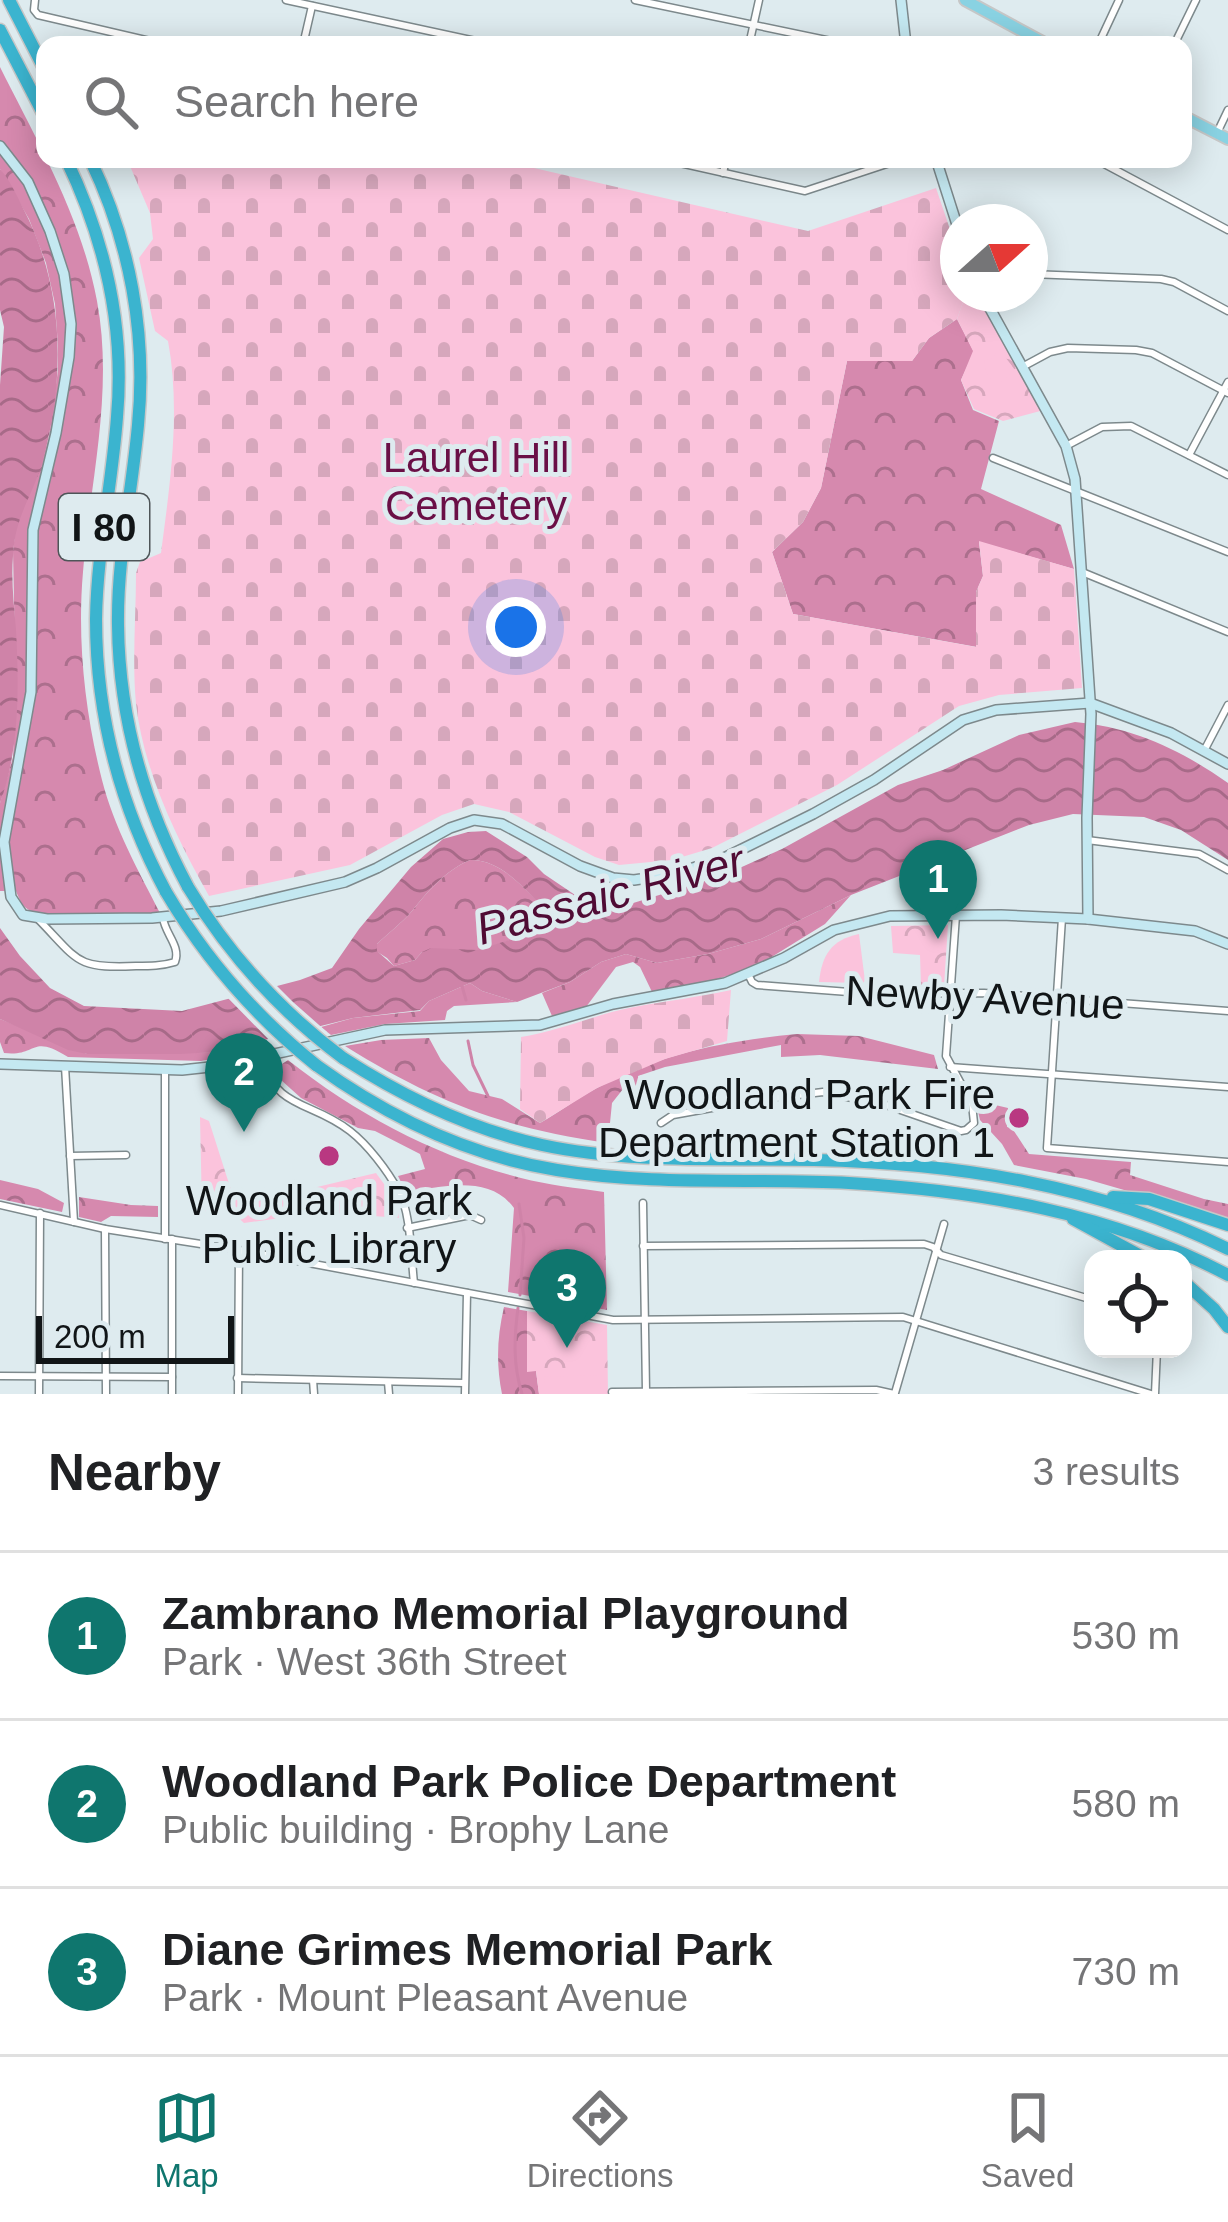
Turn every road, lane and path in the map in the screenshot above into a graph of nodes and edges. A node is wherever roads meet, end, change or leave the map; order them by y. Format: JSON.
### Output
{"nodes":[{"id":1,"x":9,"y":0,"type":"edge"},
{"id":2,"x":35,"y":0,"type":"edge"},
{"id":3,"x":286,"y":0,"type":"edge"},
{"id":4,"x":635,"y":0,"type":"edge"},
{"id":5,"x":759,"y":0,"type":"edge"},
{"id":6,"x":901,"y":0,"type":"edge"},
{"id":7,"x":965,"y":0,"type":"edge"},
{"id":8,"x":1119,"y":0,"type":"edge"},
{"id":9,"x":1196,"y":0,"type":"edge"},
{"id":10,"x":312,"y":6,"type":"junction"},
{"id":11,"x":754,"y":25,"type":"junction"},
{"id":12,"x":0,"y":30,"type":"edge"},
{"id":13,"x":131,"y":36,"type":"edge"},
{"id":14,"x":305,"y":36,"type":"edge"},
{"id":15,"x":452,"y":36,"type":"edge"},
{"id":16,"x":751,"y":36,"type":"edge"},
{"id":17,"x":807,"y":36,"type":"edge"},
{"id":18,"x":905,"y":36,"type":"edge"},
{"id":19,"x":1031,"y":36,"type":"edge"},
{"id":20,"x":1102,"y":36,"type":"edge"},
{"id":21,"x":1178,"y":36,"type":"edge"},
{"id":22,"x":36,"y":52,"type":"edge"},
{"id":23,"x":36,"y":100,"type":"edge"},
{"id":24,"x":1228,"y":110,"type":"edge"},
{"id":25,"x":1192,"y":121,"type":"edge"},
{"id":26,"x":1222,"y":136,"type":"edge"},
{"id":27,"x":0,"y":146,"type":"edge"},
{"id":28,"x":70,"y":168,"type":"edge"},
{"id":29,"x":94,"y":168,"type":"edge"},
{"id":30,"x":701,"y":168,"type":"edge"},
{"id":31,"x":724,"y":168,"type":"edge"},
{"id":32,"x":875,"y":168,"type":"edge"},
{"id":33,"x":939,"y":168,"type":"edge"},
{"id":34,"x":1112,"y":168,"type":"edge"},
{"id":35,"x":723,"y":173,"type":"junction"},
{"id":36,"x":950,"y":204,"type":"edge"},
{"id":37,"x":1228,"y":230,"type":"edge"},
{"id":38,"x":1048,"y":275,"type":"edge"},
{"id":39,"x":1228,"y":311,"type":"edge"},
{"id":40,"x":992,"y":312,"type":"edge"},
{"id":41,"x":1023,"y":367,"type":"junction"},
{"id":42,"x":1228,"y":382,"type":"edge"},
{"id":43,"x":1226,"y":392,"type":"edge"},
{"id":44,"x":1066,"y":446,"type":"junction"},
{"id":45,"x":1189,"y":455,"type":"junction"},
{"id":46,"x":993,"y":458,"type":"dead end"},
{"id":47,"x":1228,"y":475,"type":"edge"},
{"id":48,"x":1076,"y":490,"type":"junction"},
{"id":49,"x":1228,"y":552,"type":"edge"},
{"id":50,"x":1081,"y":572,"type":"junction"},
{"id":51,"x":1228,"y":632,"type":"edge"},
{"id":52,"x":1228,"y":705,"type":"edge"},
{"id":53,"x":1091,"y":712,"type":"junction"},
{"id":54,"x":1205,"y":749,"type":"junction"},
{"id":55,"x":1228,"y":764,"type":"edge"},
{"id":56,"x":1087,"y":840,"type":"junction"},
{"id":57,"x":1228,"y":870,"type":"edge"},
{"id":58,"x":956,"y":915,"type":"junction"},
{"id":59,"x":164,"y":918,"type":"junction"},
{"id":60,"x":1062,"y":918,"type":"junction"},
{"id":61,"x":38,"y":919,"type":"junction"},
{"id":62,"x":1088,"y":919,"type":"junction"},
{"id":63,"x":1228,"y":944,"type":"edge"},
{"id":64,"x":748,"y":974,"type":"junction"},
{"id":65,"x":950,"y":994,"type":"junction"},
{"id":66,"x":1056,"y":998,"type":"junction"},
{"id":67,"x":1228,"y":1010,"type":"edge"},
{"id":68,"x":258,"y":1057,"type":"junction"},
{"id":69,"x":2,"y":1063,"type":"edge"},
{"id":70,"x":64,"y":1066,"type":"junction"},
{"id":71,"x":949,"y":1067,"type":"junction"},
{"id":72,"x":166,"y":1070,"type":"junction"},
{"id":73,"x":1051,"y":1073,"type":"junction"},
{"id":74,"x":1228,"y":1087,"type":"edge"},
{"id":75,"x":661,"y":1123,"type":"dead end"},
{"id":76,"x":126,"y":1155,"type":"dead end"},
{"id":77,"x":70,"y":1156,"type":"junction"},
{"id":78,"x":1228,"y":1162,"type":"edge"},
{"id":79,"x":1088,"y":1195,"type":"junction"},
{"id":80,"x":643,"y":1203,"type":"dead end"},
{"id":81,"x":0,"y":1204,"type":"edge"},
{"id":82,"x":1057,"y":1210,"type":"junction"},
{"id":83,"x":40,"y":1214,"type":"junction"},
{"id":84,"x":481,"y":1220,"type":"dead end"},
{"id":85,"x":74,"y":1222,"type":"junction"},
{"id":86,"x":944,"y":1224,"type":"dead end"},
{"id":87,"x":1228,"y":1225,"type":"edge"},
{"id":88,"x":407,"y":1228,"type":"junction"},
{"id":89,"x":105,"y":1229,"type":"junction"},
{"id":90,"x":169,"y":1239,"type":"junction"},
{"id":91,"x":643,"y":1246,"type":"junction"},
{"id":92,"x":1228,"y":1249,"type":"edge"},
{"id":93,"x":239,"y":1250,"type":"junction"},
{"id":94,"x":936,"y":1250,"type":"junction"},
{"id":95,"x":1130,"y":1250,"type":"edge"},
{"id":96,"x":1228,"y":1275,"type":"edge"},
{"id":97,"x":414,"y":1283,"type":"junction"},
{"id":98,"x":1192,"y":1288,"type":"edge"},
{"id":99,"x":467,"y":1292,"type":"junction"},
{"id":100,"x":1084,"y":1297,"type":"edge"},
{"id":101,"x":644,"y":1320,"type":"junction"},
{"id":102,"x":914,"y":1320,"type":"junction"},
{"id":103,"x":1228,"y":1328,"type":"edge"},
{"id":104,"x":1156,"y":1358,"type":"edge"},
{"id":105,"x":0,"y":1376,"type":"edge"},
{"id":106,"x":39,"y":1376,"type":"junction"},
{"id":107,"x":106,"y":1377,"type":"junction"},
{"id":108,"x":172,"y":1377,"type":"junction"},
{"id":109,"x":238,"y":1378,"type":"junction"},
{"id":110,"x":313,"y":1380,"type":"junction"},
{"id":111,"x":388,"y":1382,"type":"junction"},
{"id":112,"x":464,"y":1383,"type":"junction"},
{"id":113,"x":611,"y":1392,"type":"edge"},
{"id":114,"x":646,"y":1393,"type":"edge"},
{"id":115,"x":39,"y":1394,"type":"edge"},
{"id":116,"x":106,"y":1394,"type":"edge"},
{"id":117,"x":172,"y":1394,"type":"edge"},
{"id":118,"x":238,"y":1394,"type":"edge"},
{"id":119,"x":314,"y":1394,"type":"edge"},
{"id":120,"x":389,"y":1394,"type":"edge"},
{"id":121,"x":465,"y":1394,"type":"edge"},
{"id":122,"x":894,"y":1394,"type":"edge"},
{"id":123,"x":1153,"y":1394,"type":"edge"}],
"edges":[{"from":1,"to":22,"type":"highway"},
{"from":2,"to":13,"type":"street"},
{"from":3,"to":10,"type":"street"},
{"from":4,"to":11,"type":"street"},
{"from":5,"to":11,"type":"street"},
{"from":6,"to":18,"type":"street"},
{"from":7,"to":19,"type":"main road"},
{"from":8,"to":20,"type":"street"},
{"from":9,"to":21,"type":"street"},
{"from":10,"to":14,"type":"street"},
{"from":10,"to":15,"type":"street"},
{"from":11,"to":16,"type":"street"},
{"from":11,"to":17,"type":"street"},
{"from":12,"to":23,"type":"highway"},
{"from":24,"to":26,"type":"street"},
{"from":25,"to":26,"type":"main road"},
{"from":27,"to":61,"type":"street"},
{"from":28,"to":82,"type":"highway","number":"I 80","bridge":true},
{"from":29,"to":79,"type":"highway","number":"I 80","bridge":true},
{"from":30,"to":35,"type":"street"},
{"from":31,"to":35,"type":"street"},
{"from":32,"to":35,"type":"street"},
{"from":33,"to":36,"type":"street"},
{"from":34,"to":37,"type":"street"},
{"from":38,"to":39,"type":"street"},
{"from":40,"to":41,"type":"street"},
{"from":41,"to":43,"type":"street"},
{"from":41,"to":44,"type":"street"},
{"from":42,"to":43,"type":"street"},
{"from":43,"to":45,"type":"street"},
{"from":44,"to":45,"type":"street"},
{"from":44,"to":48,"type":"street"},
{"from":45,"to":47,"type":"street"},
{"from":46,"to":48,"type":"street"},
{"from":48,"to":49,"type":"street"},
{"from":48,"to":50,"type":"street"},
{"from":50,"to":51,"type":"street"},
{"from":50,"to":53,"type":"street"},
{"from":52,"to":54,"type":"street"},
{"from":53,"to":54,"type":"street"},
{"from":53,"to":56,"type":"street"},
{"from":53,"to":59,"type":"street"},
{"from":54,"to":55,"type":"street"},
{"from":56,"to":57,"type":"street"},
{"from":56,"to":62,"type":"street"},
{"from":58,"to":60,"type":"street"},
{"from":58,"to":64,"type":"street"},
{"from":58,"to":65,"type":"street"},
{"from":59,"to":61,"type":"street"},
{"from":59,"to":61,"type":"street"},
{"from":60,"to":62,"type":"street"},
{"from":60,"to":66,"type":"street"},
{"from":62,"to":63,"type":"street"},
{"from":64,"to":65,"type":"street","name":"Newby Avenue"},
{"from":64,"to":68,"type":"street"},
{"from":65,"to":66,"type":"street","name":"Newby Avenue"},
{"from":65,"to":71,"type":"street"},
{"from":66,"to":67,"type":"street","name":"Newby Avenue"},
{"from":66,"to":73,"type":"street"},
{"from":68,"to":72,"type":"street"},
{"from":68,"to":88,"type":"street"},
{"from":69,"to":70,"type":"street"},
{"from":70,"to":72,"type":"street"},
{"from":70,"to":77,"type":"street"},
{"from":71,"to":73,"type":"street"},
{"from":71,"to":75,"type":"street"},
{"from":72,"to":90,"type":"street"},
{"from":73,"to":74,"type":"street"},
{"from":73,"to":78,"type":"street"},
{"from":76,"to":77,"type":"street"},
{"from":77,"to":85,"type":"street"},
{"from":79,"to":87,"type":"highway"},
{"from":79,"to":92,"type":"highway","number":"I 80"},
{"from":80,"to":91,"type":"street"},
{"from":81,"to":83,"type":"street"},
{"from":82,"to":95,"type":"highway"},
{"from":82,"to":96,"type":"highway","number":"I 80"},
{"from":83,"to":85,"type":"street"},
{"from":83,"to":106,"type":"street"},
{"from":84,"to":88,"type":"street"},
{"from":85,"to":89,"type":"street"},
{"from":86,"to":94,"type":"street"},
{"from":88,"to":97,"type":"street"},
{"from":89,"to":90,"type":"street"},
{"from":89,"to":107,"type":"street"},
{"from":90,"to":93,"type":"street"},
{"from":90,"to":108,"type":"street"},
{"from":91,"to":94,"type":"street"},
{"from":91,"to":101,"type":"street"},
{"from":93,"to":97,"type":"street"},
{"from":93,"to":109,"type":"street"},
{"from":94,"to":100,"type":"street"},
{"from":94,"to":102,"type":"street"},
{"from":97,"to":99,"type":"street"},
{"from":98,"to":103,"type":"highway"},
{"from":99,"to":101,"type":"street"},
{"from":99,"to":112,"type":"street"},
{"from":101,"to":102,"type":"street"},
{"from":101,"to":114,"type":"street"},
{"from":102,"to":122,"type":"street"},
{"from":102,"to":123,"type":"street"},
{"from":104,"to":123,"type":"street"},
{"from":105,"to":106,"type":"street"},
{"from":106,"to":107,"type":"street"},
{"from":106,"to":115,"type":"street"},
{"from":107,"to":108,"type":"street"},
{"from":107,"to":116,"type":"street"},
{"from":108,"to":117,"type":"street"},
{"from":109,"to":110,"type":"street"},
{"from":109,"to":118,"type":"street"},
{"from":110,"to":111,"type":"street"},
{"from":110,"to":119,"type":"street"},
{"from":111,"to":112,"type":"street"},
{"from":111,"to":120,"type":"street"},
{"from":112,"to":121,"type":"street"},
{"from":113,"to":114,"type":"street"},
{"from":114,"to":122,"type":"street"}]}
